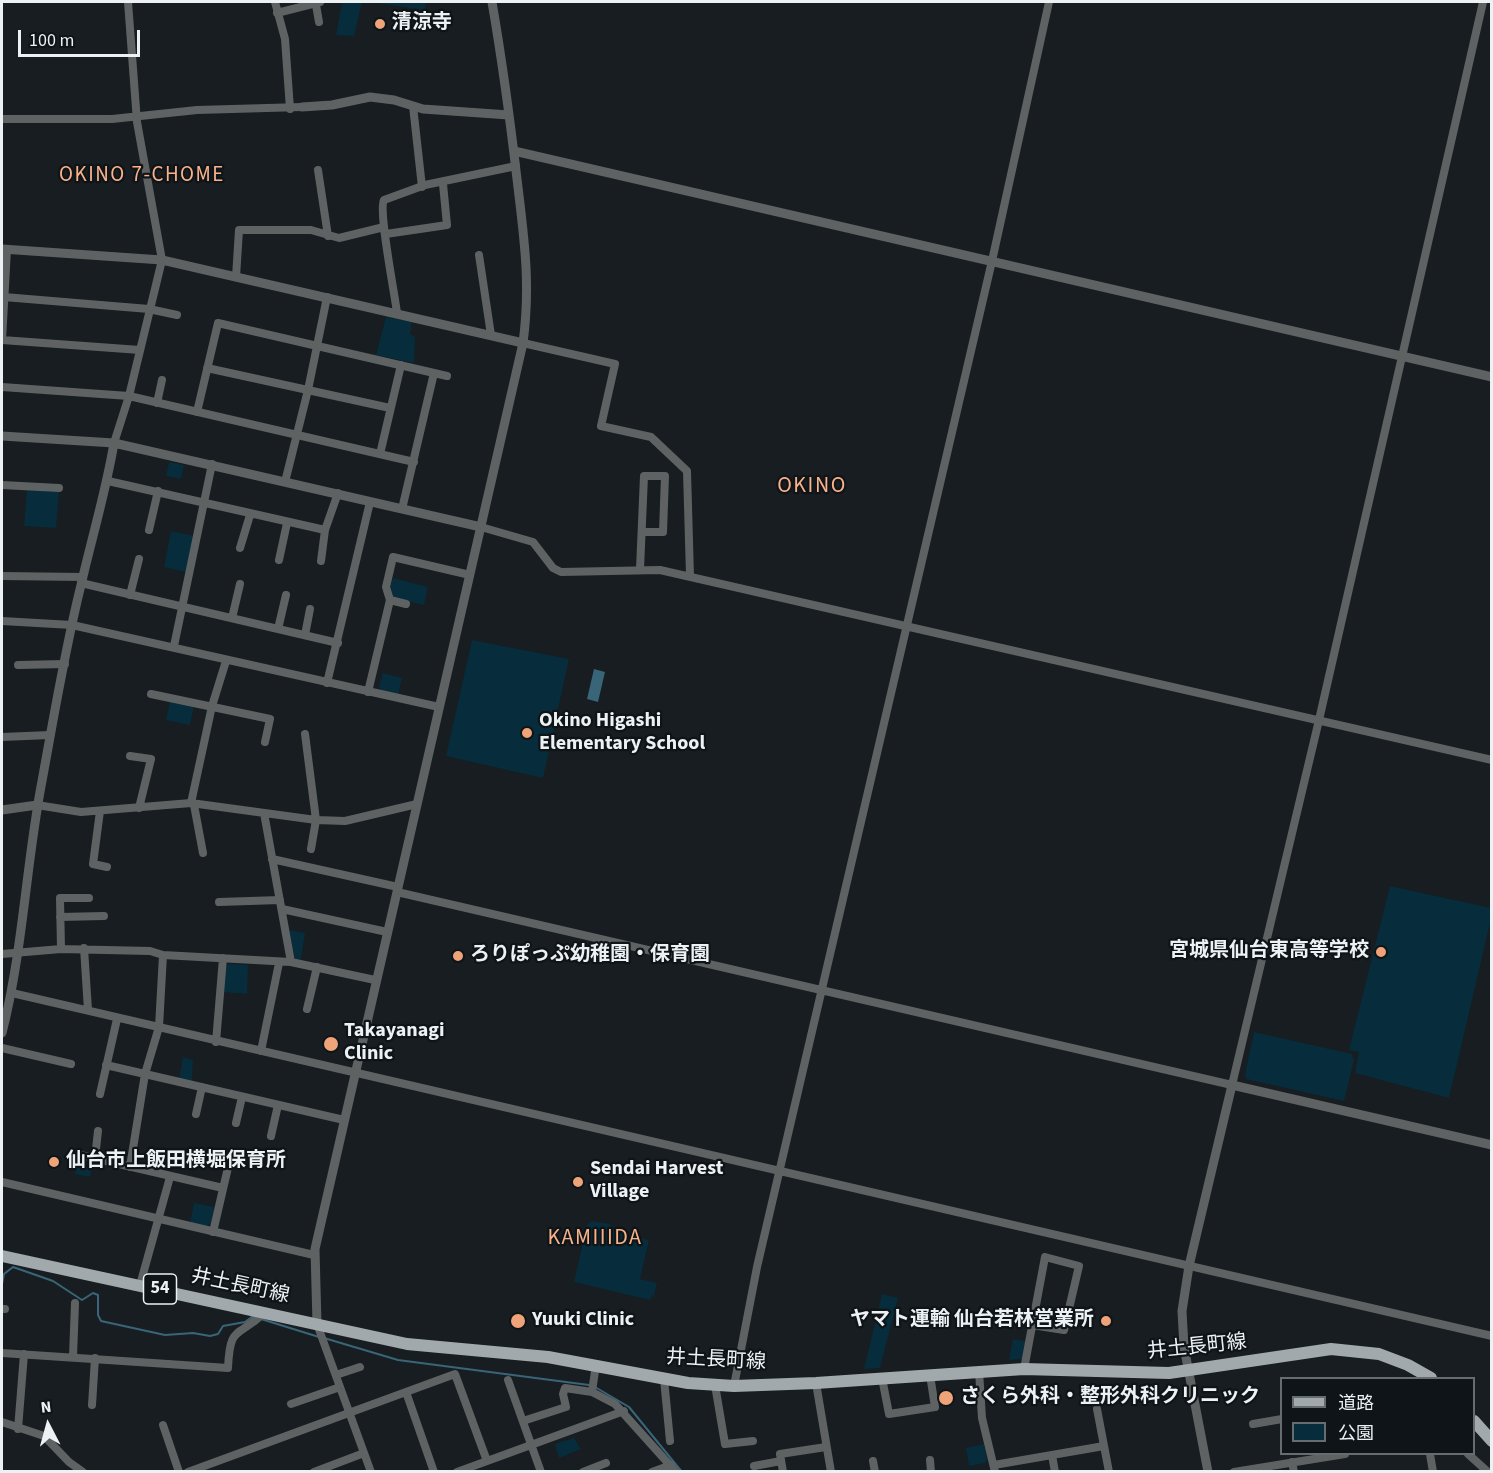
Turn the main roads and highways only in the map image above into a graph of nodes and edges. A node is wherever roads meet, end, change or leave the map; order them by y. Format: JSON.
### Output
{"nodes":[{"id":1,"x":2,"y":1256,"type":"edge"},
{"id":2,"x":1426,"y":1377,"type":"edge"},
{"id":3,"x":1475,"y":1423,"type":"edge"},
{"id":4,"x":1491,"y":1441,"type":"edge"}],
"edges":[{"from":1,"to":2,"type":"main road","name":"井土長町線","number":"54"},
{"from":3,"to":4,"type":"main road"}]}
